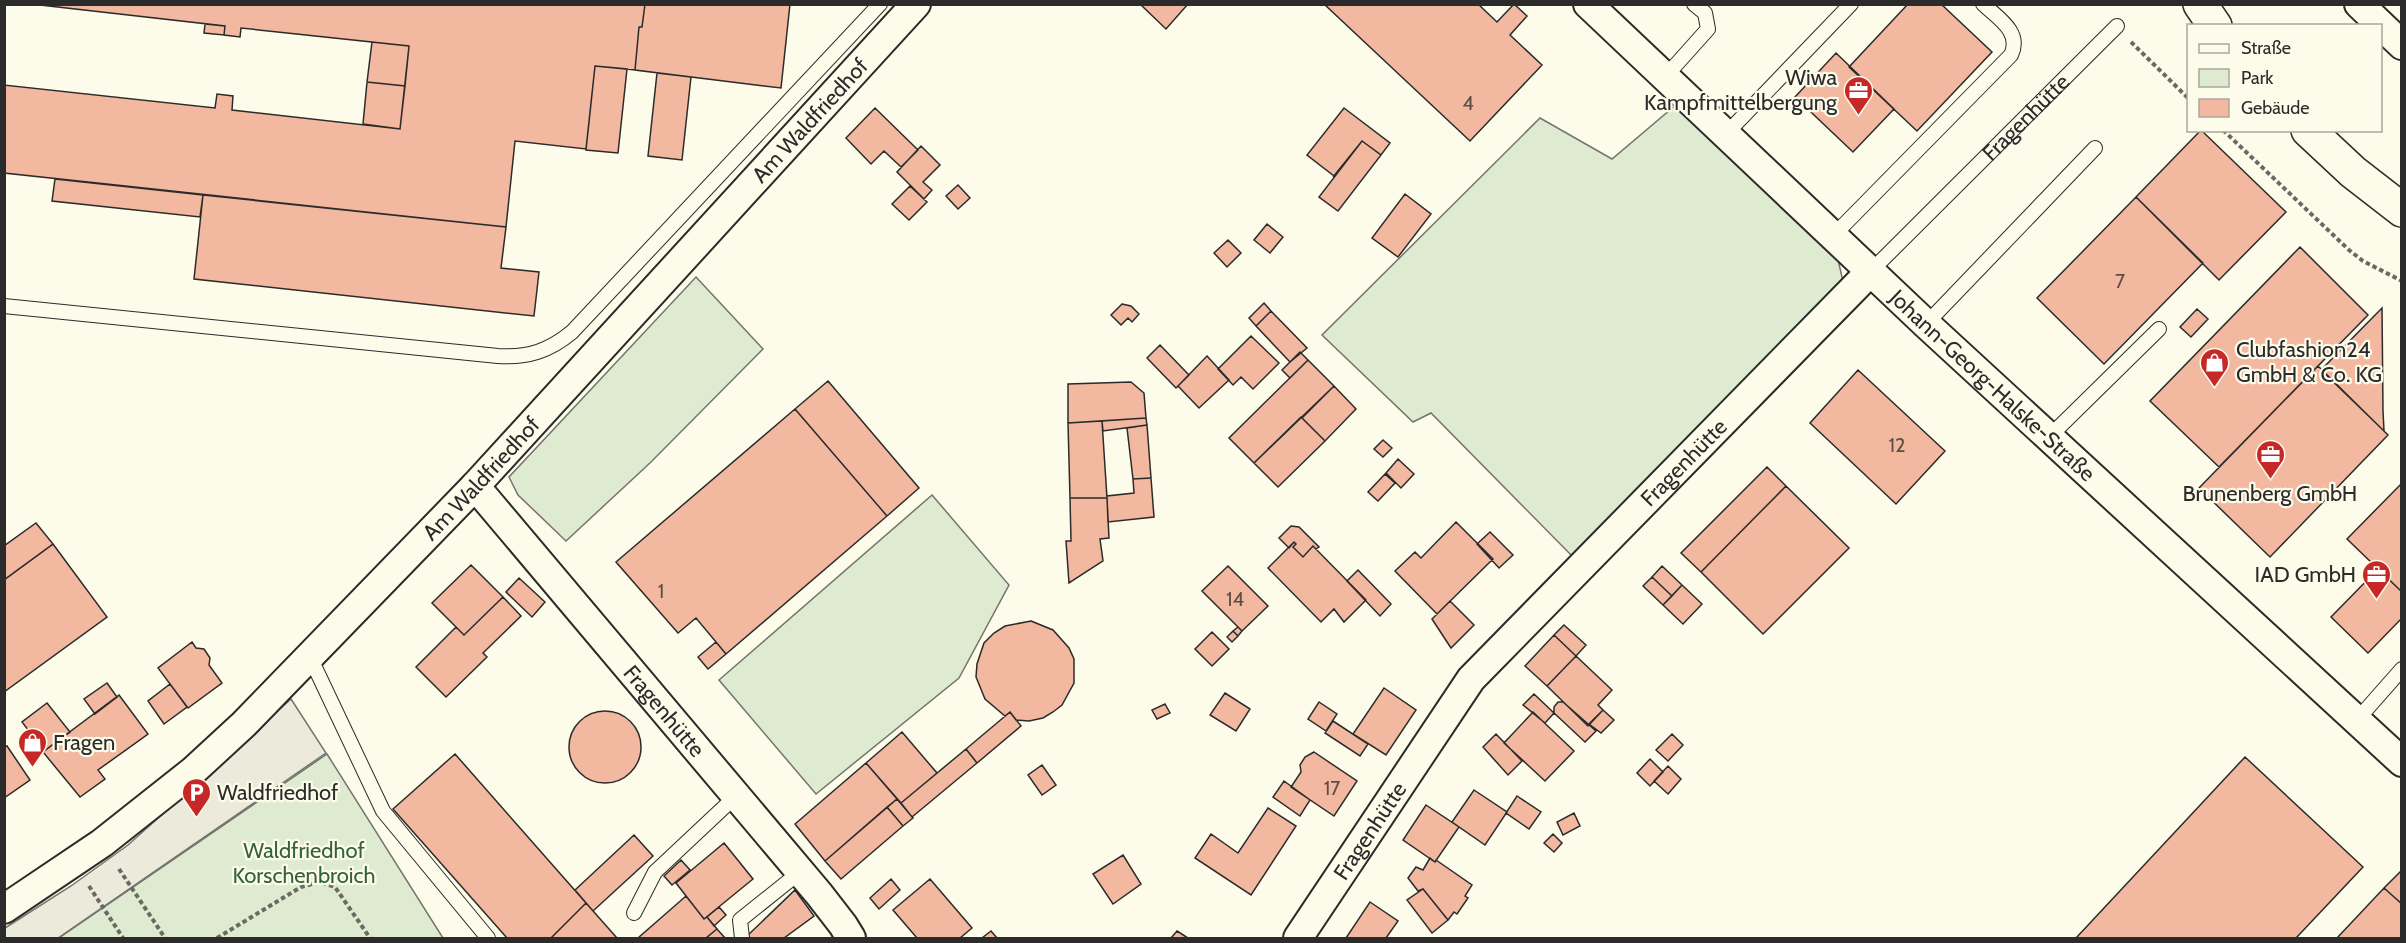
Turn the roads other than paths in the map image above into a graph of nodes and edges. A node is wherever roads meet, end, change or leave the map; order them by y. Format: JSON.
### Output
{"nodes":[{"id":1,"x":880,"y":4,"type":"edge"},
{"id":2,"x":916,"y":4,"type":"edge"},
{"id":3,"x":1588,"y":4,"type":"edge"},
{"id":4,"x":1694,"y":4,"type":"edge"},
{"id":5,"x":1851,"y":4,"type":"edge"},
{"id":6,"x":1983,"y":4,"type":"edge"},
{"id":7,"x":2200,"y":4,"type":"edge"},
{"id":8,"x":2360,"y":4,"type":"edge"},
{"id":9,"x":2214,"y":24,"type":"edge"},
{"id":10,"x":2380,"y":24,"type":"edge"},
{"id":11,"x":2382,"y":25,"type":"edge"},
{"id":12,"x":2117,"y":26,"type":"road end"},
{"id":13,"x":2402,"y":45,"type":"edge"},
{"id":14,"x":1665,"y":77,"type":"junction"},
{"id":15,"x":2310,"y":132,"type":"edge"},
{"id":16,"x":1725,"y":135,"type":"junction"},
{"id":17,"x":2095,"y":148,"type":"dead end"},
{"id":18,"x":2402,"y":210,"type":"edge"},
{"id":19,"x":1833,"y":236,"type":"junction"},
{"id":20,"x":1871,"y":271,"type":"junction"},
{"id":21,"x":4,"y":306,"type":"edge"},
{"id":22,"x":1926,"y":324,"type":"junction"},
{"id":23,"x":2159,"y":329,"type":"dead end"},
{"id":24,"x":2049,"y":437,"type":"junction"},
{"id":25,"x":475,"y":486,"type":"junction"},
{"id":26,"x":310,"y":657,"type":"junction"},
{"id":27,"x":2402,"y":669,"type":"edge"},
{"id":28,"x":2357,"y":720,"type":"junction"},
{"id":29,"x":2402,"y":762,"type":"edge"},
{"id":30,"x":736,"y":796,"type":"junction"},
{"id":31,"x":800,"y":872,"type":"junction"},
{"id":32,"x":4,"y":909,"type":"edge"},
{"id":33,"x":634,"y":913,"type":"dead end"},
{"id":34,"x":847,"y":932,"type":"edge"},
{"id":35,"x":488,"y":939,"type":"edge"},
{"id":36,"x":742,"y":939,"type":"edge"},
{"id":37,"x":1298,"y":939,"type":"edge"}],
"edges":[{"from":1,"to":21,"type":"lane"},
{"from":2,"to":25,"type":"street","name":"Am Waldfriedhof"},
{"from":3,"to":14,"type":"street","name":"Johann-Georg-Halske-Straße"},
{"from":4,"to":14,"type":"lane"},
{"from":5,"to":16,"type":"lane"},
{"from":6,"to":19,"type":"lane"},
{"from":7,"to":9,"type":"street"},
{"from":8,"to":10,"type":"street"},
{"from":11,"to":13,"type":"street"},
{"from":12,"to":20,"type":"lane","name":"Fragenhütte"},
{"from":14,"to":16,"type":"street","name":"Johann-Georg-Halske-Straße"},
{"from":15,"to":18,"type":"street"},
{"from":16,"to":19,"type":"street","name":"Johann-Georg-Halske-Straße"},
{"from":17,"to":22,"type":"lane"},
{"from":19,"to":20,"type":"street","name":"Johann-Georg-Halske-Straße"},
{"from":20,"to":22,"type":"street","name":"Johann-Georg-Halske-Straße"},
{"from":20,"to":37,"type":"street","name":"Fragenhütte"},
{"from":22,"to":24,"type":"street","name":"Johann-Georg-Halske-Straße"},
{"from":23,"to":24,"type":"lane"},
{"from":24,"to":28,"type":"street","name":"Johann-Georg-Halske-Straße"},
{"from":25,"to":26,"type":"street","name":"Am Waldfriedhof"},
{"from":25,"to":30,"type":"street","name":"Fragenhütte"},
{"from":26,"to":32,"type":"street","name":"Am Waldfriedhof"},
{"from":26,"to":35,"type":"lane"},
{"from":27,"to":28,"type":"lane"},
{"from":28,"to":29,"type":"street","name":"Johann-Georg-Halske-Straße"},
{"from":30,"to":31,"type":"street","name":"Fragenhütte"},
{"from":30,"to":33,"type":"lane"},
{"from":31,"to":34,"type":"street","name":"Fragenhütte"},
{"from":31,"to":36,"type":"lane"}]}
